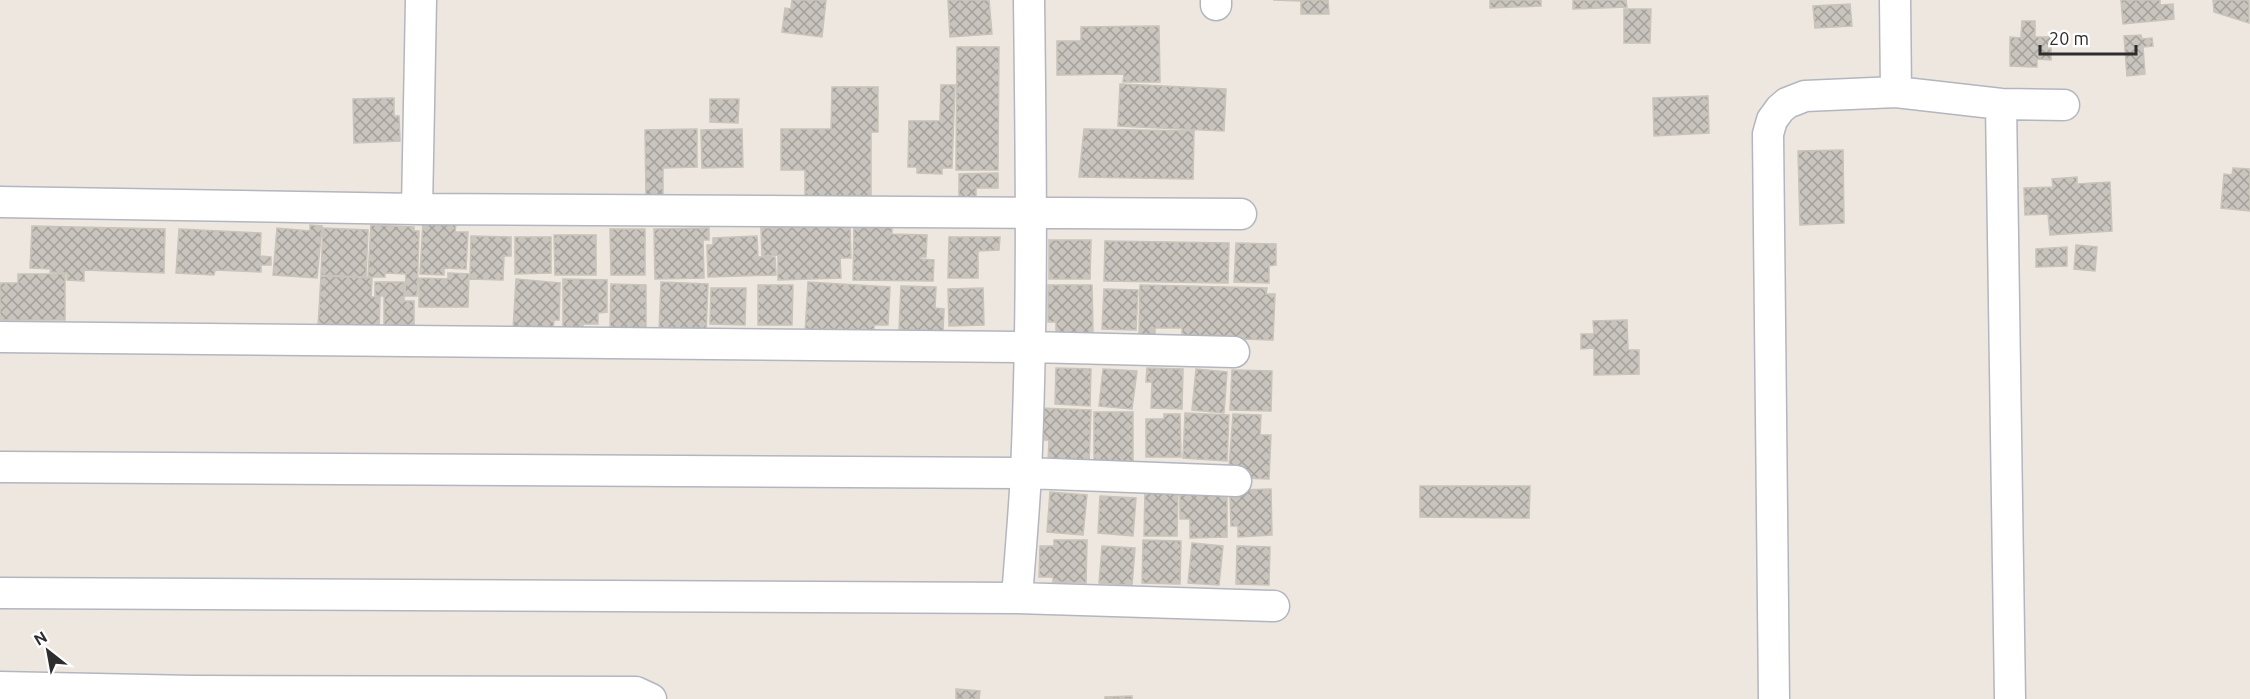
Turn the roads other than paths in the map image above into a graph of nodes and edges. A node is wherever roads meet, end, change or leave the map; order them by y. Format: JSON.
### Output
{"nodes":[{"id":1,"x":421,"y":0,"type":"edge"},
{"id":2,"x":1029,"y":0,"type":"edge"},
{"id":3,"x":1895,"y":0,"type":"edge"},
{"id":4,"x":1896,"y":92,"type":"junction"},
{"id":5,"x":2001,"y":104,"type":"junction"},
{"id":6,"x":2064,"y":105,"type":"dead end"},
{"id":7,"x":0,"y":202,"type":"edge"},
{"id":8,"x":417,"y":209,"type":"junction"},
{"id":9,"x":1031,"y":212,"type":"junction"},
{"id":10,"x":1241,"y":214,"type":"dead end"},
{"id":11,"x":0,"y":337,"type":"edge"},
{"id":12,"x":1029,"y":347,"type":"junction"},
{"id":13,"x":1234,"y":352,"type":"dead end"},
{"id":14,"x":0,"y":467,"type":"edge"},
{"id":15,"x":1026,"y":472,"type":"junction"},
{"id":16,"x":1236,"y":481,"type":"dead end"},
{"id":17,"x":0,"y":593,"type":"edge"},
{"id":18,"x":1017,"y":598,"type":"junction"},
{"id":19,"x":1274,"y":606,"type":"dead end"},
{"id":20,"x":0,"y":687,"type":"edge"},
{"id":21,"x":193,"y":695,"type":"edge"},
{"id":22,"x":427,"y":695,"type":"edge"},
{"id":23,"x":651,"y":699,"type":"edge"},
{"id":24,"x":1774,"y":699,"type":"edge"},
{"id":25,"x":2010,"y":699,"type":"edge"}],
"edges":[{"from":1,"to":8,"type":"street"},
{"from":2,"to":9,"type":"street"},
{"from":3,"to":4,"type":"street"},
{"from":4,"to":5,"type":"street"},
{"from":4,"to":24,"type":"street"},
{"from":5,"to":6,"type":"street"},
{"from":5,"to":25,"type":"street"},
{"from":7,"to":8,"type":"street"},
{"from":8,"to":9,"type":"street"},
{"from":9,"to":10,"type":"street"},
{"from":9,"to":12,"type":"street"},
{"from":11,"to":12,"type":"street"},
{"from":12,"to":13,"type":"street"},
{"from":12,"to":15,"type":"street"},
{"from":14,"to":15,"type":"street"},
{"from":15,"to":16,"type":"street"},
{"from":15,"to":18,"type":"street"},
{"from":17,"to":18,"type":"street"},
{"from":18,"to":19,"type":"street"},
{"from":20,"to":21,"type":"street"},
{"from":21,"to":22,"type":"street"},
{"from":22,"to":23,"type":"street"}]}
